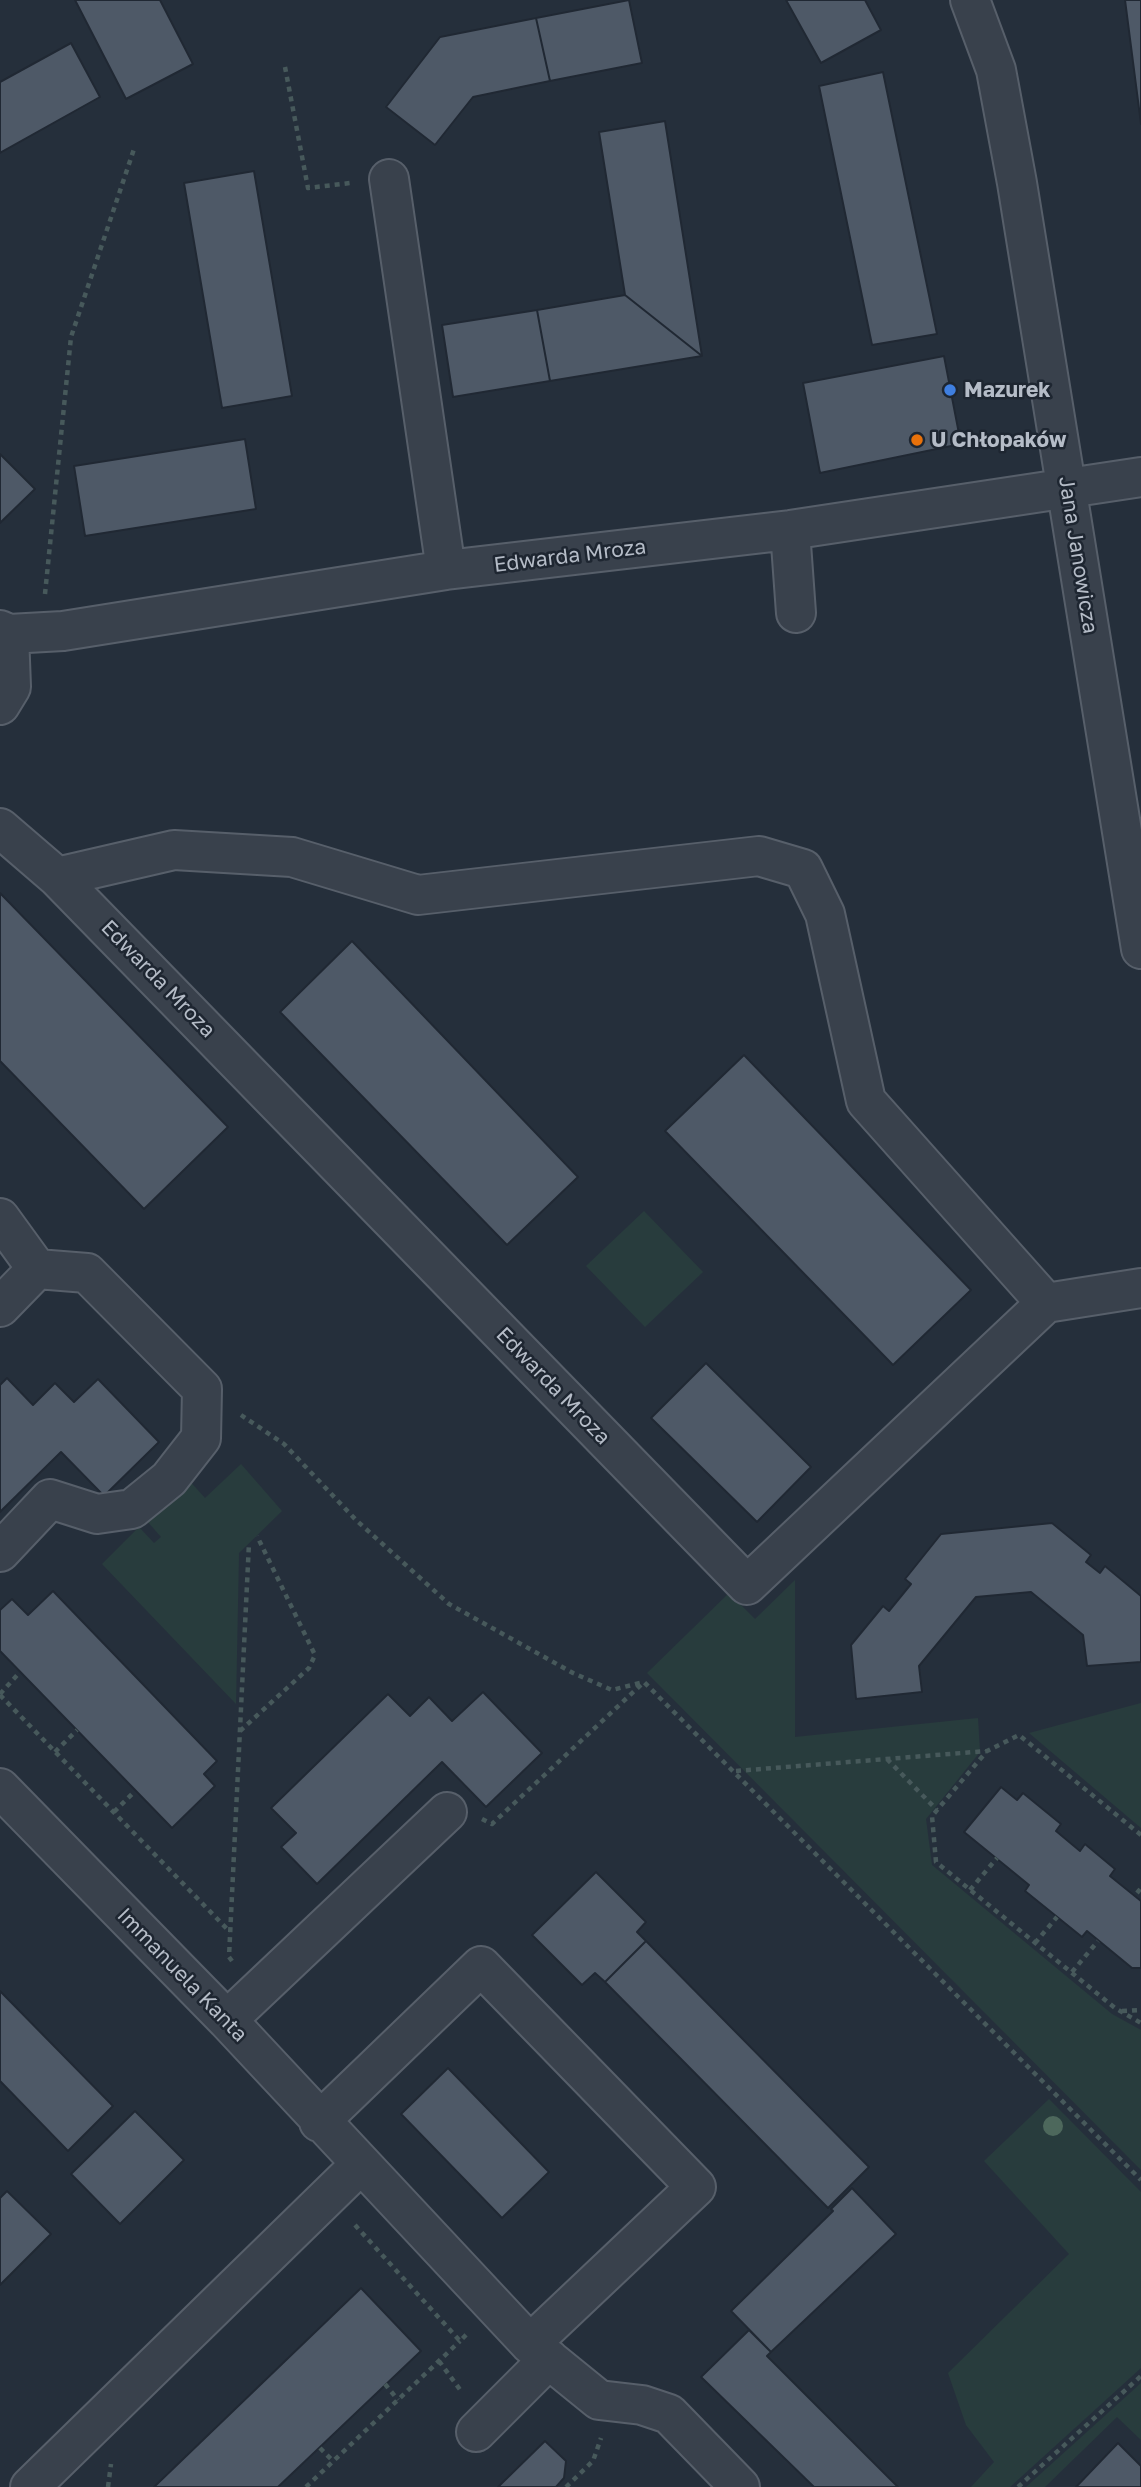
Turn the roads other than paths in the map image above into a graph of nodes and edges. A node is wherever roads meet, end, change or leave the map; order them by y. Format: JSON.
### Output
{"nodes":[{"id":1,"x":970,"y":0,"type":"edge"},
{"id":2,"x":389,"y":179,"type":"road end"},
{"id":3,"x":1141,"y":477,"type":"edge"},
{"id":4,"x":1067,"y":490,"type":"junction"},
{"id":5,"x":790,"y":530,"type":"junction"},
{"id":6,"x":446,"y":570,"type":"junction"},
{"id":7,"x":796,"y":613,"type":"dead end"},
{"id":8,"x":4,"y":632,"type":"edge"},
{"id":9,"x":0,"y":705,"type":"edge"},
{"id":10,"x":0,"y":828,"type":"edge"},
{"id":11,"x":57,"y":877,"type":"junction"},
{"id":12,"x":1141,"y":949,"type":"edge"},
{"id":13,"x":0,"y":1218,"type":"edge"},
{"id":14,"x":37,"y":1269,"type":"junction"},
{"id":15,"x":1141,"y":1288,"type":"edge"},
{"id":16,"x":1046,"y":1303,"type":"junction"},
{"id":17,"x":0,"y":1307,"type":"edge"},
{"id":18,"x":0,"y":1552,"type":"edge"},
{"id":19,"x":0,"y":1788,"type":"edge"},
{"id":20,"x":447,"y":1812,"type":"road end"},
{"id":21,"x":227,"y":2020,"type":"junction"},
{"id":22,"x":319,"y":2122,"type":"junction"},
{"id":23,"x":360,"y":2165,"type":"junction"},
{"id":24,"x":539,"y":2351,"type":"junction"},
{"id":25,"x":471,"y":2416,"type":"road end"},
{"id":26,"x":30,"y":2487,"type":"edge"},
{"id":27,"x":740,"y":2487,"type":"edge"}],
"edges":[{"from":1,"to":4,"type":"street","name":"Jana Janowicza"},
{"from":2,"to":6,"type":"street"},
{"from":3,"to":4,"type":"street","name":"Edwarda Mroza"},
{"from":4,"to":5,"type":"street","name":"Edwarda Mroza"},
{"from":4,"to":12,"type":"street","name":"Jana Janowicza"},
{"from":5,"to":6,"type":"street","name":"Edwarda Mroza"},
{"from":5,"to":7,"type":"street"},
{"from":6,"to":8,"type":"street","name":"Edwarda Mroza"},
{"from":8,"to":9,"type":"street"},
{"from":10,"to":11,"type":"street","name":"Edwarda Mroza"},
{"from":11,"to":16,"type":"street"},
{"from":11,"to":16,"type":"street","name":"Edwarda Mroza"},
{"from":13,"to":14,"type":"street"},
{"from":14,"to":17,"type":"street"},
{"from":14,"to":18,"type":"street"},
{"from":15,"to":16,"type":"street"},
{"from":19,"to":21,"type":"street","name":"Immanuela Kanta"},
{"from":20,"to":21,"type":"street"},
{"from":21,"to":22,"type":"street","name":"Immanuela Kanta"},
{"from":22,"to":23,"type":"street","name":"Immanuela Kanta"},
{"from":22,"to":24,"type":"street"},
{"from":23,"to":24,"type":"street","name":"Immanuela Kanta"},
{"from":23,"to":26,"type":"street"},
{"from":24,"to":25,"type":"street"},
{"from":24,"to":27,"type":"street","name":"Immanuela Kanta"}]}
